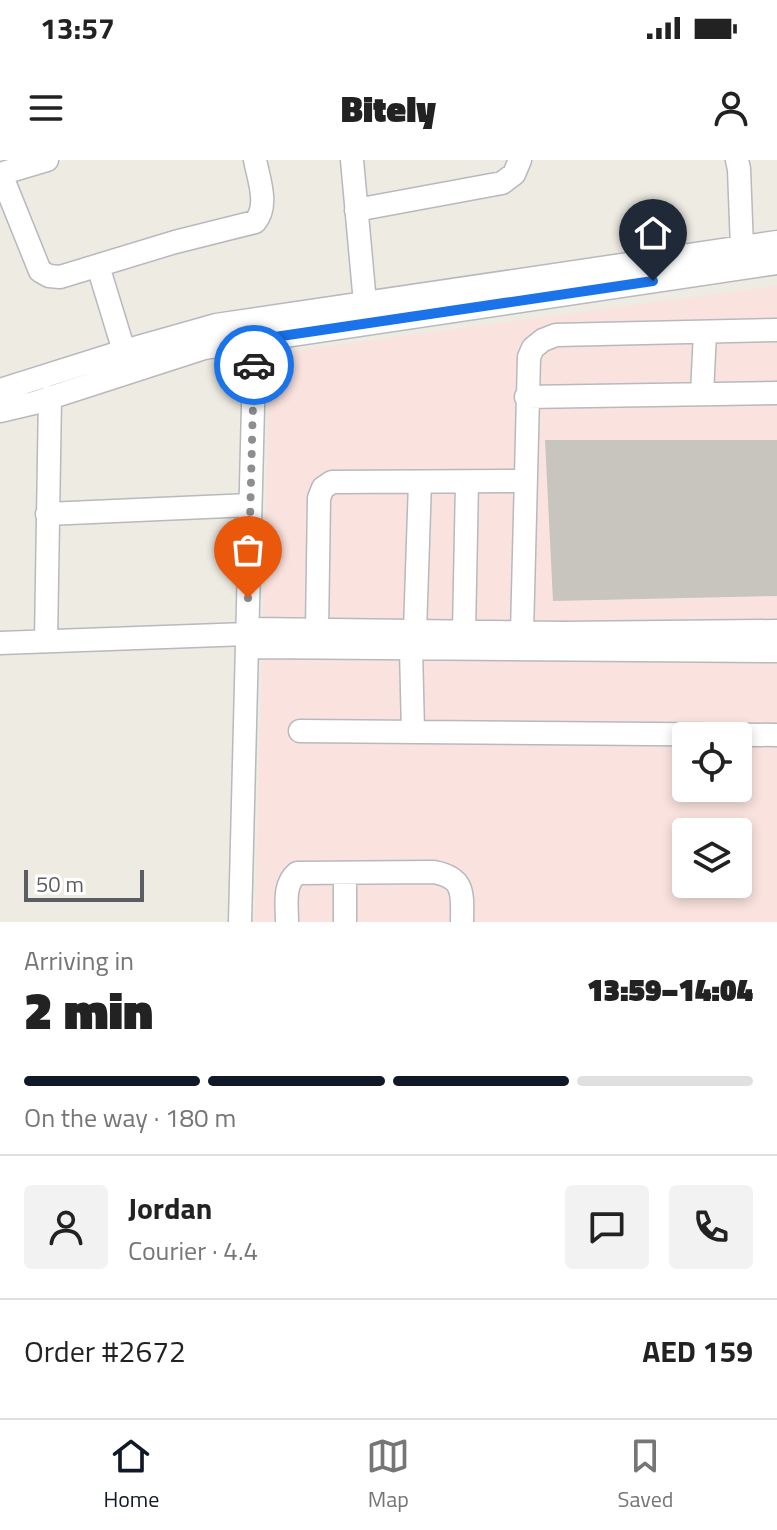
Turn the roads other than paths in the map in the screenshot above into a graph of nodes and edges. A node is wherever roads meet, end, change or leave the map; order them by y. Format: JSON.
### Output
{"nodes":[{"id":1,"x":47,"y":160,"type":"edge"},
{"id":2,"x":255,"y":160,"type":"edge"},
{"id":3,"x":352,"y":160,"type":"edge"},
{"id":4,"x":520,"y":160,"type":"edge"},
{"id":5,"x":737,"y":160,"type":"edge"},
{"id":6,"x":1,"y":174,"type":"edge"},
{"id":7,"x":356,"y":210,"type":"junction"},
{"id":8,"x":777,"y":242,"type":"edge"},
{"id":9,"x":742,"y":248,"type":"junction"},
{"id":10,"x":777,"y":263,"type":"edge"},
{"id":11,"x":98,"y":266,"type":"junction"},
{"id":12,"x":365,"y":303,"type":"junction"},
{"id":13,"x":255,"y":330,"type":"junction"},
{"id":14,"x":777,"y":330,"type":"edge"},
{"id":15,"x":705,"y":332,"type":"junction"},
{"id":16,"x":124,"y":351,"type":"junction"},
{"id":17,"x":0,"y":390,"type":"edge"},
{"id":18,"x":777,"y":393,"type":"edge"},
{"id":19,"x":702,"y":394,"type":"junction"},
{"id":20,"x":50,"y":397,"type":"junction"},
{"id":21,"x":526,"y":397,"type":"junction"},
{"id":22,"x":0,"y":411,"type":"edge"},
{"id":23,"x":525,"y":481,"type":"junction"},
{"id":24,"x":420,"y":482,"type":"junction"},
{"id":25,"x":467,"y":482,"type":"junction"},
{"id":26,"x":250,"y":505,"type":"junction"},
{"id":27,"x":47,"y":514,"type":"junction"},
{"id":28,"x":317,"y":630,"type":"junction"},
{"id":29,"x":777,"y":631,"type":"edge"},
{"id":30,"x":464,"y":632,"type":"junction"},
{"id":31,"x":522,"y":633,"type":"junction"},
{"id":32,"x":247,"y":637,"type":"junction"},
{"id":33,"x":413,"y":640,"type":"junction"},
{"id":34,"x":46,"y":641,"type":"junction"},
{"id":35,"x":0,"y":643,"type":"edge"},
{"id":36,"x":777,"y":651,"type":"edge"},
{"id":37,"x":300,"y":731,"type":"dead end"},
{"id":38,"x":413,"y":732,"type":"junction"},
{"id":39,"x":777,"y":735,"type":"edge"},
{"id":40,"x":345,"y":874,"type":"junction"},
{"id":41,"x":240,"y":922,"type":"edge"},
{"id":42,"x":287,"y":922,"type":"edge"},
{"id":43,"x":345,"y":922,"type":"edge"},
{"id":44,"x":462,"y":922,"type":"edge"}],
"edges":[{"from":1,"to":6,"type":"street"},
{"from":2,"to":11,"type":"street"},
{"from":3,"to":7,"type":"street"},
{"from":4,"to":7,"type":"street"},
{"from":5,"to":9,"type":"street"},
{"from":6,"to":11,"type":"street"},
{"from":7,"to":12,"type":"street"},
{"from":8,"to":9,"type":"street"},
{"from":9,"to":12,"type":"street"},
{"from":10,"to":13,"type":"street"},
{"from":11,"to":16,"type":"street"},
{"from":12,"to":13,"type":"street"},
{"from":13,"to":16,"type":"street"},
{"from":13,"to":20,"type":"street"},
{"from":13,"to":26,"type":"street"},
{"from":14,"to":15,"type":"street"},
{"from":15,"to":19,"type":"street"},
{"from":15,"to":21,"type":"street"},
{"from":16,"to":17,"type":"street"},
{"from":18,"to":19,"type":"street"},
{"from":19,"to":21,"type":"street"},
{"from":20,"to":22,"type":"street"},
{"from":20,"to":27,"type":"street"},
{"from":21,"to":23,"type":"street"},
{"from":23,"to":25,"type":"street"},
{"from":23,"to":31,"type":"street"},
{"from":24,"to":25,"type":"street"},
{"from":24,"to":28,"type":"street"},
{"from":24,"to":33,"type":"street"},
{"from":25,"to":30,"type":"street"},
{"from":26,"to":27,"type":"street"},
{"from":26,"to":32,"type":"street"},
{"from":27,"to":34,"type":"street"},
{"from":28,"to":32,"type":"street"},
{"from":28,"to":33,"type":"street"},
{"from":29,"to":31,"type":"street"},
{"from":30,"to":31,"type":"street"},
{"from":30,"to":33,"type":"street"},
{"from":32,"to":33,"type":"street"},
{"from":32,"to":34,"type":"street"},
{"from":32,"to":41,"type":"street"},
{"from":33,"to":36,"type":"street"},
{"from":33,"to":38,"type":"street"},
{"from":34,"to":35,"type":"street"},
{"from":37,"to":38,"type":"street"},
{"from":38,"to":39,"type":"street"},
{"from":40,"to":42,"type":"street"},
{"from":40,"to":43,"type":"street"},
{"from":40,"to":44,"type":"street"}]}
